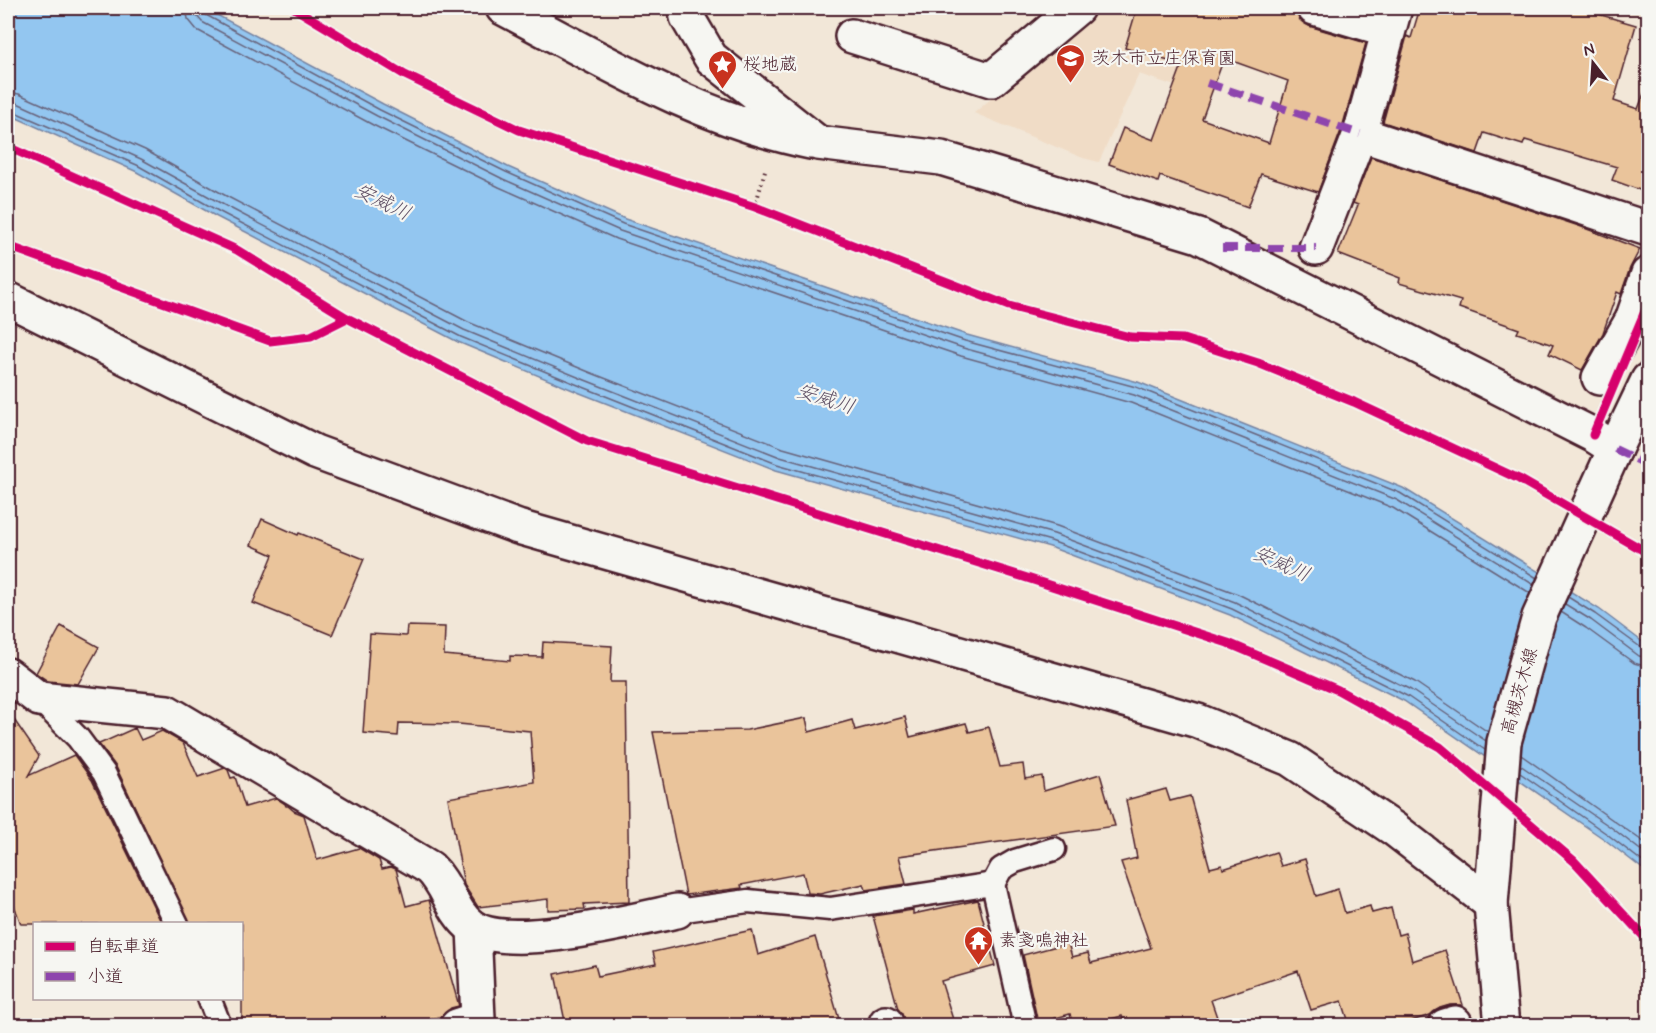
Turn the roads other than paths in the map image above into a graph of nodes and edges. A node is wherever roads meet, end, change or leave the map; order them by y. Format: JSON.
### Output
{"nodes":[{"id":1,"x":503,"y":8,"type":"edge"},
{"id":2,"x":685,"y":8,"type":"edge"},
{"id":3,"x":1077,"y":8,"type":"edge"},
{"id":4,"x":1314,"y":8,"type":"edge"},
{"id":5,"x":1391,"y":19,"type":"edge"},
{"id":6,"x":852,"y":36,"type":"dead end"},
{"id":7,"x":1360,"y":134,"type":"junction"},
{"id":8,"x":818,"y":143,"type":"junction"},
{"id":9,"x":1648,"y":230,"type":"edge"},
{"id":10,"x":1316,"y":248,"type":"dead end"},
{"id":11,"x":1648,"y":274,"type":"edge"},
{"id":12,"x":8,"y":299,"type":"edge"},
{"id":13,"x":1599,"y":378,"type":"dead end"},
{"id":14,"x":1648,"y":380,"type":"edge"},
{"id":15,"x":1615,"y":449,"type":"junction"},
{"id":16,"x":8,"y":675,"type":"edge"},
{"id":17,"x":39,"y":699,"type":"junction"},
{"id":18,"x":1054,"y":849,"type":"dead end"},
{"id":19,"x":993,"y":884,"type":"junction"},
{"id":20,"x":1491,"y":904,"type":"junction"},
{"id":21,"x":677,"y":911,"type":"joint"},
{"id":22,"x":176,"y":922,"type":"edge"},
{"id":23,"x":474,"y":928,"type":"junction"},
{"id":24,"x":209,"y":1000,"type":"edge"},
{"id":25,"x":471,"y":1023,"type":"edge"},
{"id":26,"x":220,"y":1026,"type":"edge"},
{"id":27,"x":1025,"y":1026,"type":"edge"},
{"id":28,"x":1445,"y":1026,"type":"edge"},
{"id":29,"x":1455,"y":1026,"type":"edge"},
{"id":30,"x":1502,"y":1026,"type":"edge"}],
"edges":[{"from":1,"to":8,"type":"street"},
{"from":2,"to":8,"type":"street"},
{"from":3,"to":6,"type":"street"},
{"from":4,"to":5,"type":"street"},
{"from":5,"to":7,"type":"street"},
{"from":7,"to":9,"type":"street"},
{"from":7,"to":10,"type":"street"},
{"from":8,"to":15,"type":"street"},
{"from":11,"to":13,"type":"street"},
{"from":12,"to":20,"type":"street"},
{"from":14,"to":15,"type":"street","name":"高槻茨木線"},
{"from":15,"to":20,"type":"street","name":"高槻茨木線"},
{"from":16,"to":17,"type":"street"},
{"from":17,"to":22,"type":"lane"},
{"from":17,"to":23,"type":"street"},
{"from":18,"to":19,"type":"lane"},
{"from":19,"to":21,"type":"lane"},
{"from":19,"to":27,"type":"lane"},
{"from":20,"to":30,"type":"street","name":"高槻茨木線"},
{"from":21,"to":23,"type":"street"},
{"from":23,"to":25,"type":"street"},
{"from":24,"to":26,"type":"lane"},
{"from":28,"to":29,"type":"street"}]}
